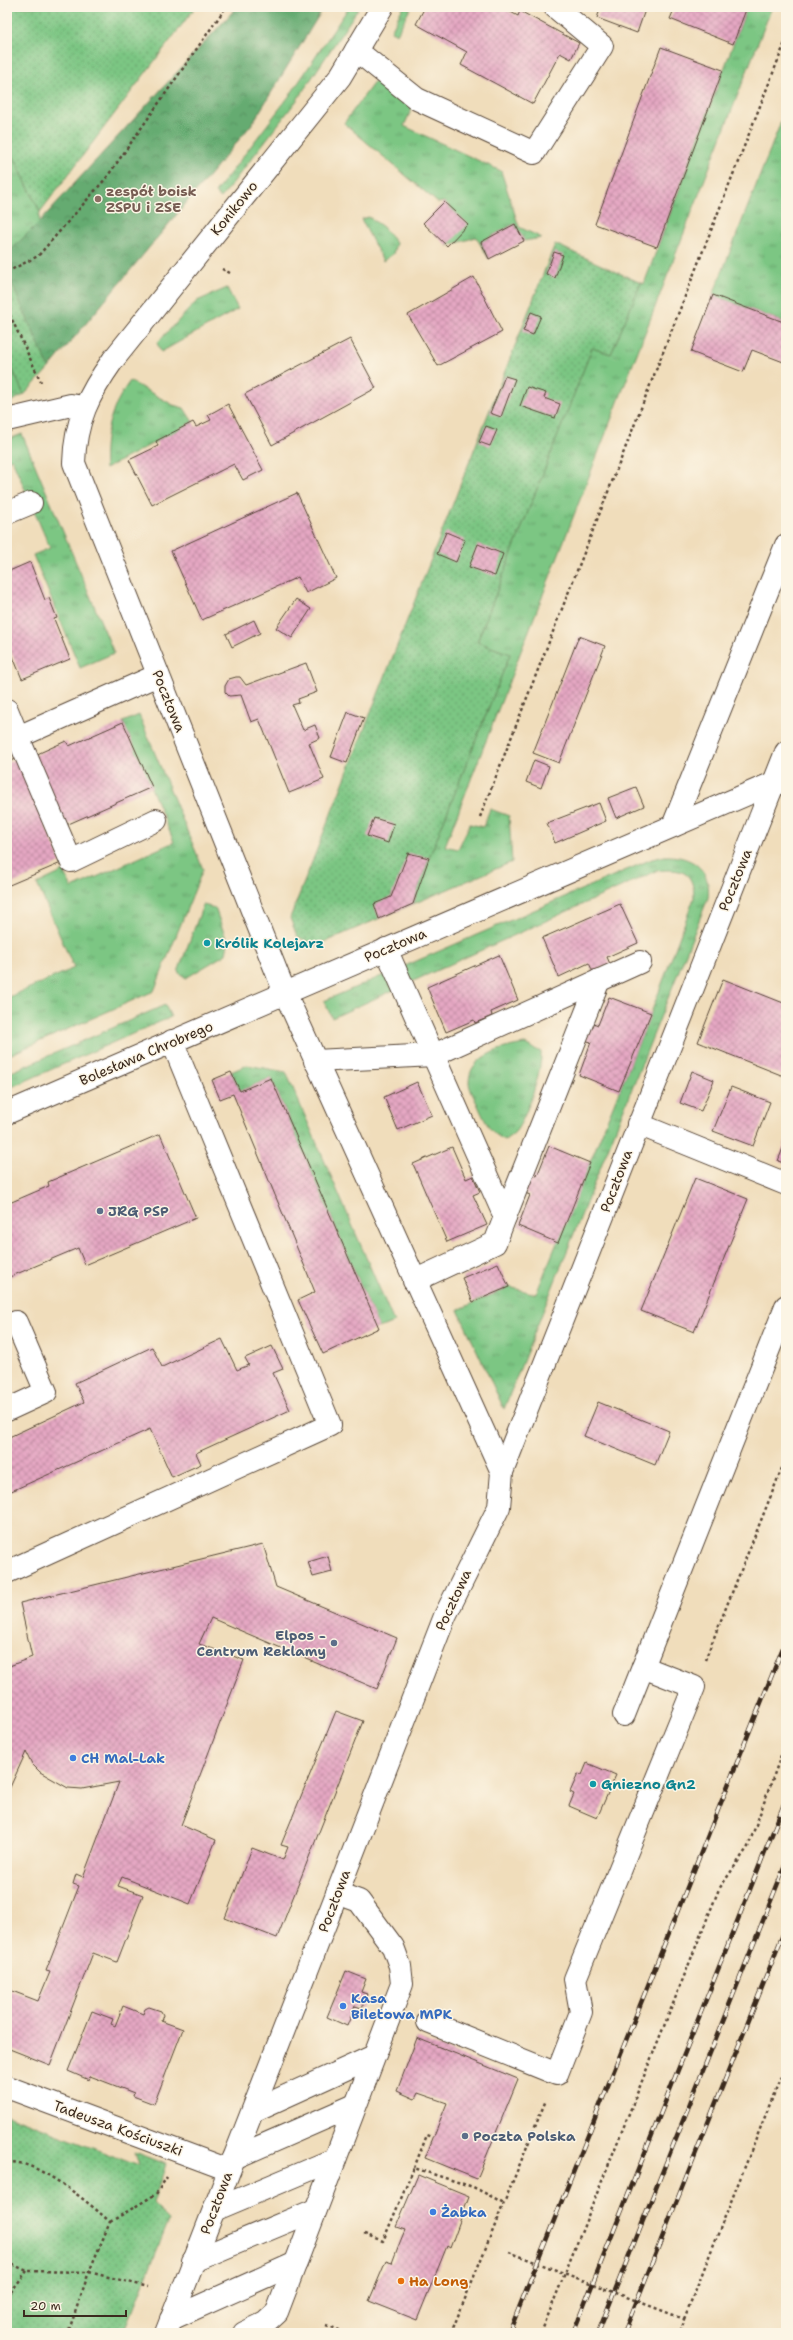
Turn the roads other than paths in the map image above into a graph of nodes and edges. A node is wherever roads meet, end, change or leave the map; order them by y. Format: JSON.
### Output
{"nodes":[{"id":1,"x":382,"y":7,"type":"edge"},
{"id":2,"x":555,"y":7,"type":"edge"},
{"id":3,"x":356,"y":50,"type":"junction"},
{"id":4,"x":84,"y":407,"type":"junction"},
{"id":5,"x":7,"y":420,"type":"edge"},
{"id":6,"x":31,"y":503,"type":"dead end"},
{"id":7,"x":7,"y":513,"type":"edge"},
{"id":8,"x":786,"y":545,"type":"edge"},
{"id":9,"x":158,"y":675,"type":"junction"},
{"id":10,"x":7,"y":710,"type":"edge"},
{"id":11,"x":18,"y":737,"type":"junction"},
{"id":12,"x":786,"y":752,"type":"edge"},
{"id":13,"x":780,"y":776,"type":"edge"},
{"id":14,"x":156,"y":820,"type":"dead end"},
{"id":15,"x":673,"y":826,"type":"junction"},
{"id":16,"x":386,"y":949,"type":"junction"},
{"id":17,"x":640,"y":962,"type":"dead end"},
{"id":18,"x":599,"y":980,"type":"junction"},
{"id":19,"x":285,"y":993,"type":"junction"},
{"id":20,"x":172,"y":1041,"type":"junction"},
{"id":21,"x":434,"y":1055,"type":"junction"},
{"id":22,"x":315,"y":1061,"type":"junction"},
{"id":23,"x":7,"y":1113,"type":"edge"},
{"id":24,"x":638,"y":1124,"type":"junction"},
{"id":25,"x":786,"y":1184,"type":"edge"},
{"id":26,"x":505,"y":1217,"type":"junction"},
{"id":27,"x":414,"y":1281,"type":"junction"},
{"id":28,"x":786,"y":1306,"type":"edge"},
{"id":29,"x":7,"y":1326,"type":"edge"},
{"id":30,"x":7,"y":1410,"type":"edge"},
{"id":31,"x":502,"y":1472,"type":"junction"},
{"id":32,"x":7,"y":1572,"type":"edge"},
{"id":33,"x":643,"y":1667,"type":"junction"},
{"id":34,"x":624,"y":1715,"type":"dead end"},
{"id":35,"x":337,"y":1893,"type":"junction"},
{"id":36,"x":428,"y":2022,"type":"dead end"},
{"id":37,"x":374,"y":2056,"type":"junction"},
{"id":38,"x":7,"y":2087,"type":"edge"},
{"id":39,"x":355,"y":2105,"type":"junction"},
{"id":40,"x":253,"y":2111,"type":"junction"},
{"id":41,"x":335,"y":2159,"type":"junction"},
{"id":42,"x":231,"y":2164,"type":"junction"},
{"id":43,"x":214,"y":2210,"type":"junction"},
{"id":44,"x":315,"y":2210,"type":"junction"},
{"id":45,"x":193,"y":2261,"type":"junction"},
{"id":46,"x":296,"y":2263,"type":"junction"},
{"id":47,"x":168,"y":2326,"type":"edge"},
{"id":48,"x":244,"y":2333,"type":"edge"}],
"edges":[{"from":1,"to":3,"type":"street","name":"Konikowo"},
{"from":2,"to":3,"type":"street"},
{"from":3,"to":4,"type":"street","name":"Konikowo"},
{"from":4,"to":5,"type":"street"},
{"from":4,"to":9,"type":"street","name":"Pocztowa"},
{"from":6,"to":7,"type":"street"},
{"from":8,"to":15,"type":"street"},
{"from":9,"to":11,"type":"street"},
{"from":9,"to":19,"type":"street","name":"Pocztowa"},
{"from":10,"to":11,"type":"street"},
{"from":11,"to":14,"type":"street"},
{"from":12,"to":13,"type":"street"},
{"from":13,"to":15,"type":"street","name":"Pocztowa"},
{"from":13,"to":24,"type":"street","name":"Pocztowa"},
{"from":15,"to":16,"type":"street","name":"Pocztowa"},
{"from":16,"to":19,"type":"street","name":"Pocztowa"},
{"from":16,"to":21,"type":"street"},
{"from":17,"to":18,"type":"street"},
{"from":18,"to":21,"type":"street"},
{"from":18,"to":26,"type":"street"},
{"from":19,"to":20,"type":"street","name":"Bolesława Chrobrego"},
{"from":19,"to":22,"type":"street","name":"Pocztowa"},
{"from":20,"to":23,"type":"street","name":"Bolesława Chrobrego"},
{"from":20,"to":32,"type":"street"},
{"from":21,"to":22,"type":"street"},
{"from":21,"to":26,"type":"street"},
{"from":22,"to":27,"type":"street","name":"Pocztowa"},
{"from":24,"to":25,"type":"street"},
{"from":24,"to":31,"type":"street","name":"Pocztowa"},
{"from":26,"to":27,"type":"street"},
{"from":27,"to":31,"type":"street","name":"Pocztowa"},
{"from":28,"to":33,"type":"street"},
{"from":29,"to":30,"type":"street"},
{"from":31,"to":35,"type":"street","name":"Pocztowa"},
{"from":33,"to":34,"type":"street"},
{"from":33,"to":36,"type":"street"},
{"from":35,"to":37,"type":"street"},
{"from":35,"to":40,"type":"street","name":"Pocztowa"},
{"from":37,"to":39,"type":"street"},
{"from":37,"to":40,"type":"street"},
{"from":38,"to":42,"type":"street","name":"Tadeusza Kościuszki"},
{"from":39,"to":41,"type":"street"},
{"from":39,"to":42,"type":"street"},
{"from":40,"to":42,"type":"street","name":"Pocztowa"},
{"from":41,"to":43,"type":"street"},
{"from":41,"to":44,"type":"street"},
{"from":42,"to":43,"type":"street","name":"Pocztowa"},
{"from":43,"to":45,"type":"street","name":"Pocztowa"},
{"from":44,"to":45,"type":"street"},
{"from":44,"to":46,"type":"street"},
{"from":45,"to":47,"type":"street","name":"Pocztowa"},
{"from":46,"to":47,"type":"street"},
{"from":46,"to":48,"type":"street"}]}
